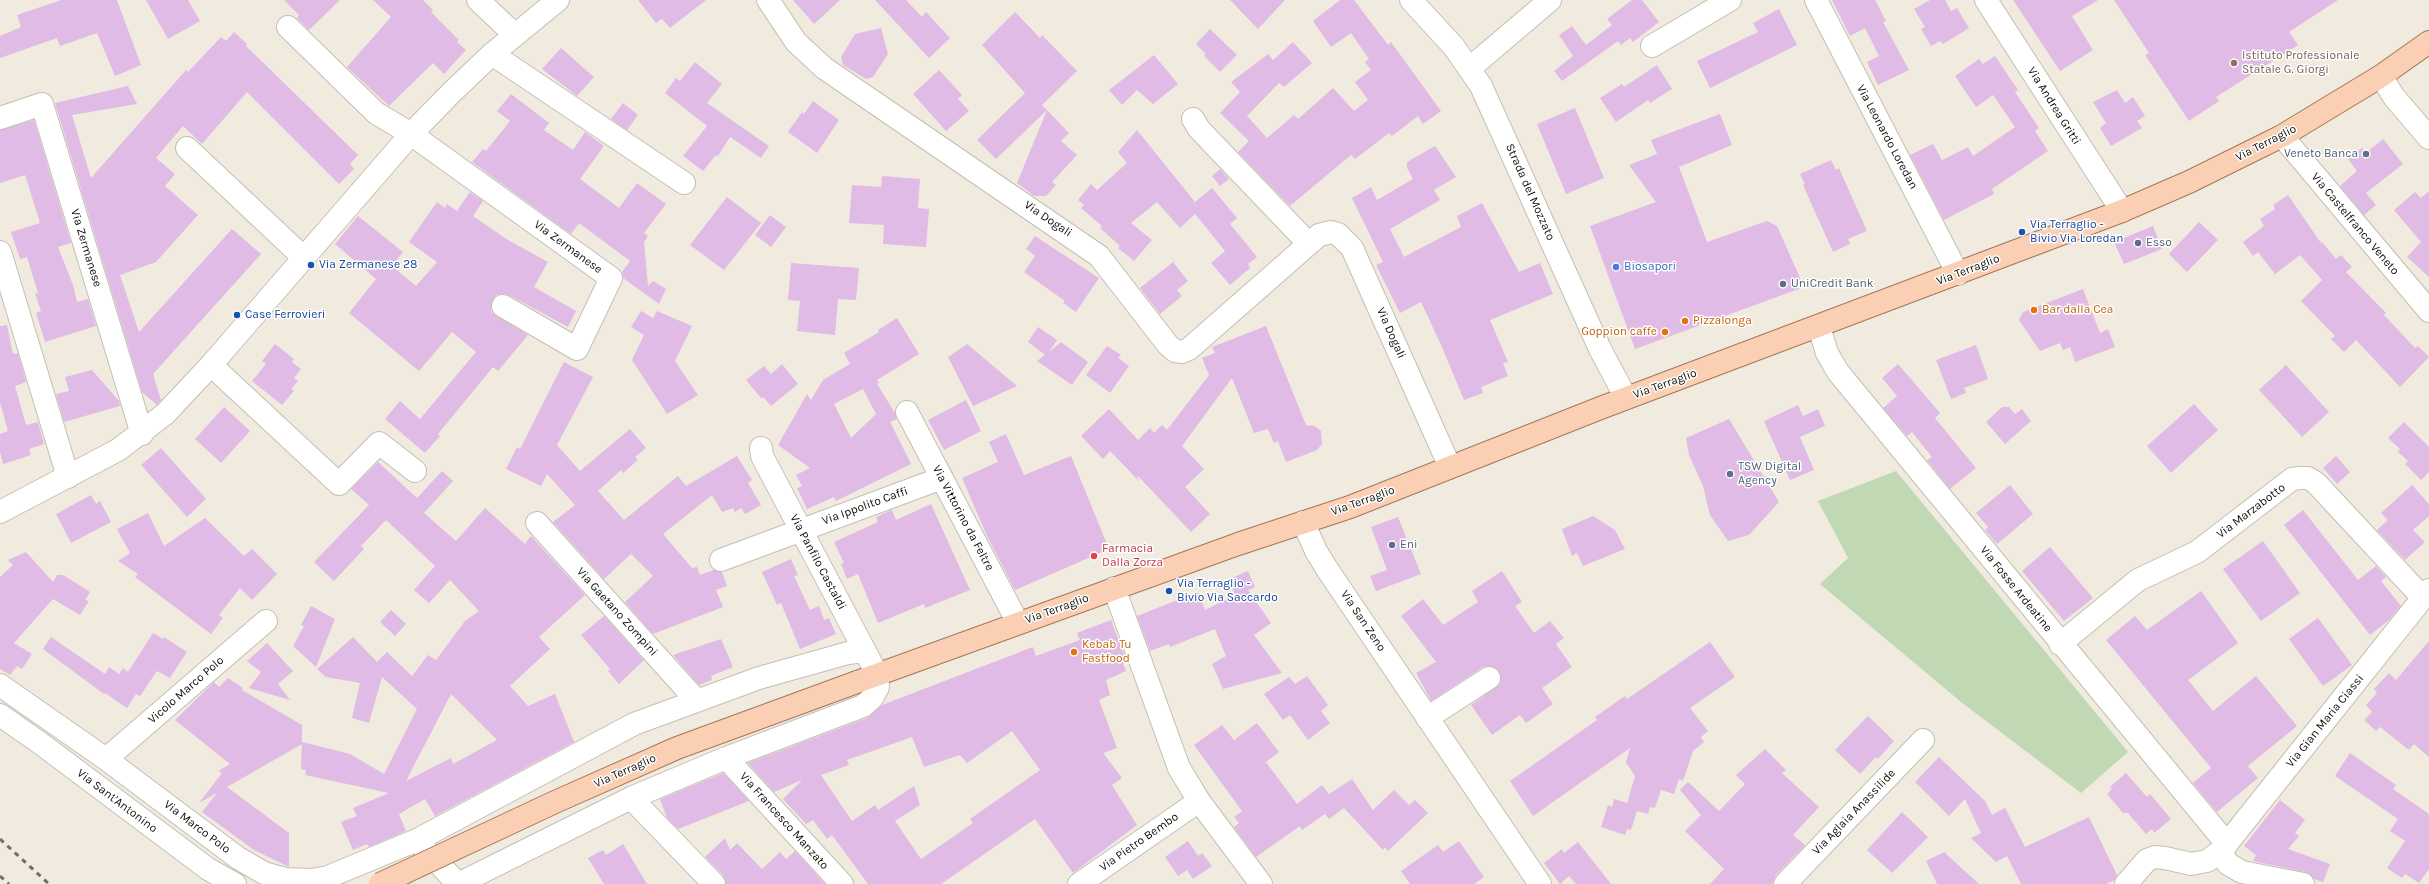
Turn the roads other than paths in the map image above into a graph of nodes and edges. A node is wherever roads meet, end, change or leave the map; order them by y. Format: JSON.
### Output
{"nodes":[{"id":1,"x":478,"y":0,"type":"edge"},
{"id":2,"x":558,"y":0,"type":"edge"},
{"id":3,"x":768,"y":0,"type":"edge"},
{"id":4,"x":1411,"y":0,"type":"edge"},
{"id":5,"x":1550,"y":0,"type":"edge"},
{"id":6,"x":1730,"y":0,"type":"edge"},
{"id":7,"x":1816,"y":0,"type":"edge"},
{"id":8,"x":1986,"y":0,"type":"edge"},
{"id":9,"x":288,"y":27,"type":"dead end"},
{"id":10,"x":515,"y":35,"type":"junction"},
{"id":11,"x":2429,"y":42,"type":"edge"},
{"id":12,"x":1652,"y":46,"type":"dead end"},
{"id":13,"x":492,"y":54,"type":"junction"},
{"id":14,"x":1470,"y":68,"type":"junction"},
{"id":15,"x":2381,"y":76,"type":"junction"},
{"id":16,"x":0,"y":118,"type":"edge"},
{"id":17,"x":1193,"y":120,"type":"dead end"},
{"id":18,"x":411,"y":134,"type":"junction"},
{"id":19,"x":2282,"y":136,"type":"junction"},
{"id":20,"x":2429,"y":138,"type":"edge"},
{"id":21,"x":187,"y":148,"type":"dead end"},
{"id":22,"x":684,"y":183,"type":"dead end"},
{"id":23,"x":2122,"y":211,"type":"junction"},
{"id":24,"x":1309,"y":244,"type":"junction"},
{"id":25,"x":0,"y":252,"type":"edge"},
{"id":26,"x":304,"y":258,"type":"junction"},
{"id":27,"x":1958,"y":274,"type":"junction"},
{"id":28,"x":503,"y":306,"type":"dead end"},
{"id":29,"x":2429,"y":311,"type":"edge"},
{"id":30,"x":1819,"y":327,"type":"junction"},
{"id":31,"x":211,"y":365,"type":"junction"},
{"id":32,"x":1626,"y":398,"type":"junction"},
{"id":33,"x":907,"y":412,"type":"dead end"},
{"id":34,"x":142,"y":434,"type":"junction"},
{"id":35,"x":761,"y":448,"type":"dead end"},
{"id":36,"x":1450,"y":467,"type":"junction"},
{"id":37,"x":415,"y":471,"type":"dead end"},
{"id":38,"x":68,"y":476,"type":"junction"},
{"id":39,"x":942,"y":478,"type":"junction"},
{"id":40,"x":0,"y":512,"type":"edge"},
{"id":41,"x":1303,"y":522,"type":"junction"},
{"id":42,"x":537,"y":523,"type":"dead end"},
{"id":43,"x":801,"y":530,"type":"junction"},
{"id":44,"x":721,"y":560,"type":"dead end"},
{"id":45,"x":1114,"y":588,"type":"junction"},
{"id":46,"x":2426,"y":594,"type":"edge"},
{"id":47,"x":266,"y":621,"type":"dead end"},
{"id":48,"x":1018,"y":623,"type":"junction"},
{"id":49,"x":2060,"y":644,"type":"junction"},
{"id":50,"x":865,"y":651,"type":"junction"},
{"id":51,"x":877,"y":674,"type":"junction"},
{"id":52,"x":1489,"y":678,"type":"dead end"},
{"id":53,"x":0,"y":685,"type":"edge"},
{"id":54,"x":696,"y":701,"type":"junction"},
{"id":55,"x":0,"y":715,"type":"edge"},
{"id":56,"x":1427,"y":718,"type":"junction"},
{"id":57,"x":1923,"y":740,"type":"dead end"},
{"id":58,"x":726,"y":758,"type":"junction"},
{"id":59,"x":106,"y":759,"type":"junction"},
{"id":60,"x":632,"y":798,"type":"junction"},
{"id":61,"x":1199,"y":801,"type":"junction"},
{"id":62,"x":417,"y":840,"type":"junction"},
{"id":63,"x":2224,"y":847,"type":"junction"},
{"id":64,"x":235,"y":884,"type":"edge"},
{"id":65,"x":380,"y":884,"type":"edge"},
{"id":66,"x":458,"y":884,"type":"edge"},
{"id":67,"x":714,"y":884,"type":"edge"},
{"id":68,"x":842,"y":884,"type":"edge"},
{"id":69,"x":1079,"y":884,"type":"edge"},
{"id":70,"x":1261,"y":884,"type":"edge"},
{"id":71,"x":1540,"y":884,"type":"edge"},
{"id":72,"x":1785,"y":884,"type":"edge"},
{"id":73,"x":2126,"y":884,"type":"edge"},
{"id":74,"x":2304,"y":884,"type":"edge"}],
"edges":[{"from":1,"to":10,"type":"street"},
{"from":2,"to":10,"type":"street"},
{"from":3,"to":24,"type":"street","name":"Via Dogali"},
{"from":4,"to":14,"type":"street","name":"Strada del Mozzato"},
{"from":5,"to":14,"type":"street"},
{"from":6,"to":12,"type":"street"},
{"from":7,"to":27,"type":"street","name":"Via Leonardo Loredan"},
{"from":8,"to":23,"type":"street","name":"Via Andrea Gritti"},
{"from":9,"to":18,"type":"street"},
{"from":10,"to":13,"type":"street"},
{"from":11,"to":15,"type":"main road","name":"Via Terraglio"},
{"from":13,"to":18,"type":"street"},
{"from":13,"to":22,"type":"street"},
{"from":14,"to":32,"type":"street","name":"Strada del Mozzato"},
{"from":15,"to":19,"type":"main road","name":"Via Terraglio"},
{"from":15,"to":20,"type":"street"},
{"from":16,"to":34,"type":"street","name":"Via Zermanese"},
{"from":17,"to":24,"type":"street"},
{"from":18,"to":26,"type":"street"},
{"from":18,"to":28,"type":"street","name":"Via Zermanese"},
{"from":19,"to":23,"type":"main road","name":"Via Terraglio"},
{"from":19,"to":29,"type":"street","name":"Via Castelfranco Veneto"},
{"from":21,"to":26,"type":"street"},
{"from":23,"to":27,"type":"main road","name":"Via Terraglio"},
{"from":24,"to":36,"type":"street","name":"Via Dogali"},
{"from":25,"to":38,"type":"street"},
{"from":26,"to":31,"type":"street"},
{"from":27,"to":30,"type":"main road","name":"Via Terraglio"},
{"from":30,"to":32,"type":"main road","name":"Via Terraglio"},
{"from":30,"to":49,"type":"street","name":"Via Fosse Ardeatine"},
{"from":31,"to":34,"type":"street"},
{"from":31,"to":37,"type":"street"},
{"from":32,"to":36,"type":"main road","name":"Via Terraglio"},
{"from":33,"to":39,"type":"street","name":"Via Vittorino da Feltre"},
{"from":34,"to":38,"type":"street"},
{"from":35,"to":43,"type":"street","name":"Via Panfilo Castaldi"},
{"from":36,"to":41,"type":"main road","name":"Via Terraglio"},
{"from":38,"to":40,"type":"street"},
{"from":39,"to":43,"type":"street","name":"Via Ippolito Caffi"},
{"from":39,"to":48,"type":"street","name":"Via Vittorino da Feltre"},
{"from":41,"to":45,"type":"main road","name":"Via Terraglio"},
{"from":41,"to":56,"type":"street","name":"Via San Zeno"},
{"from":42,"to":54,"type":"street","name":"Via Gaetano Zompini"},
{"from":43,"to":44,"type":"street","name":"Via Ippolito Caffi"},
{"from":43,"to":50,"type":"street","name":"Via Panfilo Castaldi"},
{"from":45,"to":48,"type":"main road","name":"Via Terraglio"},
{"from":45,"to":61,"type":"street"},
{"from":46,"to":49,"type":"street","name":"Via Marzabotto"},
{"from":46,"to":63,"type":"street","name":"Via Gian Maria Ciassi"},
{"from":47,"to":59,"type":"street","name":"Vicolo Marco Polo"},
{"from":48,"to":51,"type":"main road","name":"Via Terraglio"},
{"from":49,"to":63,"type":"street","name":"Via Fosse Ardeatine"},
{"from":50,"to":51,"type":"street","name":"Via Panfilo Castaldi"},
{"from":50,"to":54,"type":"street"},
{"from":51,"to":58,"type":"street"},
{"from":51,"to":65,"type":"main road","name":"Via Terraglio","bridge":true},
{"from":52,"to":56,"type":"street"},
{"from":53,"to":59,"type":"street","name":"Via Marco Polo"},
{"from":54,"to":62,"type":"street"},
{"from":55,"to":64,"type":"street","name":"Via Sant'Antonino"},
{"from":56,"to":71,"type":"street","name":"Via San Zeno"},
{"from":57,"to":72,"type":"street","name":"Via Aglaia Anassilide"},
{"from":58,"to":60,"type":"street"},
{"from":58,"to":68,"type":"street","name":"Via Francesco Manzato"},
{"from":59,"to":62,"type":"street","name":"Via Marco Polo"},
{"from":60,"to":66,"type":"street"},
{"from":60,"to":67,"type":"street"},
{"from":61,"to":69,"type":"street","name":"Via Pietro Bembo"},
{"from":61,"to":70,"type":"street"},
{"from":62,"to":66,"type":"street"},
{"from":63,"to":73,"type":"street","name":"Via Gian Maria Ciassi"},
{"from":63,"to":74,"type":"street","name":"Via Fosse Ardeatine"}]}
